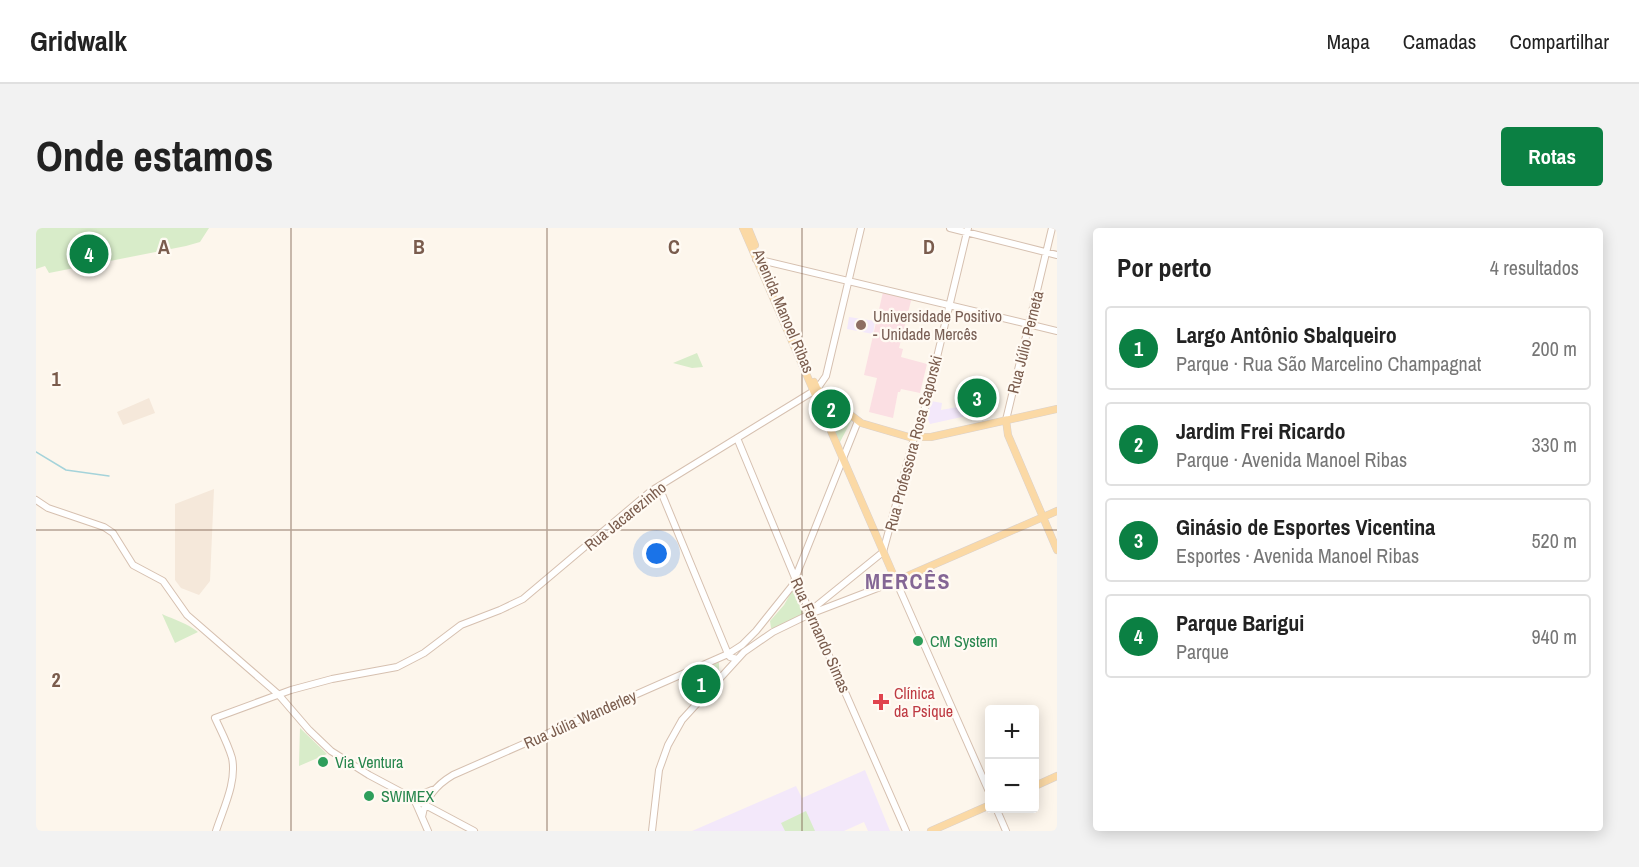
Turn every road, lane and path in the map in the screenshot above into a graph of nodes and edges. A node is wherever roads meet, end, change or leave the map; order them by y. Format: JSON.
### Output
{"nodes":[{"id":1,"x":743,"y":228,"type":"edge"},
{"id":2,"x":748,"y":228,"type":"edge"},
{"id":3,"x":861,"y":228,"type":"edge"},
{"id":4,"x":950,"y":228,"type":"edge"},
{"id":5,"x":1052,"y":228,"type":"edge"},
{"id":6,"x":967,"y":230,"type":"edge"},
{"id":7,"x":1046,"y":253,"type":"junction"},
{"id":8,"x":1057,"y":255,"type":"edge"},
{"id":9,"x":759,"y":259,"type":"junction"},
{"id":10,"x":849,"y":281,"type":"junction"},
{"id":11,"x":949,"y":305,"type":"junction"},
{"id":12,"x":1029,"y":324,"type":"junction"},
{"id":13,"x":1057,"y":331,"type":"edge"},
{"id":14,"x":815,"y":390,"type":"junction"},
{"id":15,"x":1057,"y":409,"type":"edge"},
{"id":16,"x":1006,"y":420,"type":"junction"},
{"id":17,"x":858,"y":421,"type":"junction"},
{"id":18,"x":737,"y":438,"type":"junction"},
{"id":19,"x":914,"y":438,"type":"junction"},
{"id":20,"x":842,"y":457,"type":"junction"},
{"id":21,"x":659,"y":487,"type":"junction"},
{"id":22,"x":36,"y":500,"type":"edge"},
{"id":23,"x":1057,"y":511,"type":"edge"},
{"id":24,"x":1043,"y":517,"type":"junction"},
{"id":25,"x":1057,"y":550,"type":"edge"},
{"id":26,"x":884,"y":552,"type":"junction"},
{"id":27,"x":802,"y":561,"type":"junction"},
{"id":28,"x":789,"y":563,"type":"junction"},
{"id":29,"x":795,"y":579,"type":"junction"},
{"id":30,"x":896,"y":581,"type":"junction"},
{"id":31,"x":787,"y":595,"type":"junction"},
{"id":32,"x":805,"y":601,"type":"junction"},
{"id":33,"x":810,"y":614,"type":"junction"},
{"id":34,"x":770,"y":615,"type":"junction"},
{"id":35,"x":772,"y":632,"type":"junction"},
{"id":36,"x":728,"y":654,"type":"junction"},
{"id":37,"x":719,"y":658,"type":"junction"},
{"id":38,"x":737,"y":659,"type":"junction"},
{"id":39,"x":726,"y":671,"type":"junction"},
{"id":40,"x":278,"y":694,"type":"junction"},
{"id":41,"x":1057,"y":776,"type":"edge"},
{"id":42,"x":985,"y":783,"type":"edge"},
{"id":43,"x":1039,"y":784,"type":"edge"},
{"id":44,"x":434,"y":789,"type":"junction"},
{"id":45,"x":413,"y":798,"type":"junction"},
{"id":46,"x":425,"y":804,"type":"junction"},
{"id":47,"x":985,"y":807,"type":"edge"},
{"id":48,"x":998,"y":813,"type":"edge"},
{"id":49,"x":422,"y":818,"type":"junction"},
{"id":50,"x":216,"y":831,"type":"edge"},
{"id":51,"x":429,"y":831,"type":"edge"},
{"id":52,"x":474,"y":831,"type":"edge"},
{"id":53,"x":652,"y":831,"type":"edge"},
{"id":54,"x":906,"y":831,"type":"edge"},
{"id":55,"x":931,"y":831,"type":"edge"},
{"id":56,"x":1006,"y":831,"type":"edge"}],
"edges":[{"from":1,"to":9,"type":"main road","name":"Avenida Manoel Ribas"},
{"from":2,"to":9,"type":"main road","name":"Avenida Manoel Ribas"},
{"from":3,"to":10,"type":"main road"},
{"from":4,"to":6,"type":"main road"},
{"from":5,"to":7,"type":"main road","name":"Rua Júlio Perneta"},
{"from":6,"to":7,"type":"main road"},
{"from":6,"to":11,"type":"main road","name":"Rua Professora Rosa Saporski"},
{"from":7,"to":8,"type":"main road"},
{"from":7,"to":12,"type":"main road","name":"Rua Júlio Perneta"},
{"from":9,"to":10,"type":"main road"},
{"from":9,"to":14,"type":"main road","name":"Avenida Manoel Ribas"},
{"from":10,"to":11,"type":"main road"},
{"from":10,"to":14,"type":"main road"},
{"from":11,"to":12,"type":"main road"},
{"from":11,"to":19,"type":"main road","name":"Rua Professora Rosa Saporski"},
{"from":12,"to":13,"type":"main road"},
{"from":12,"to":16,"type":"main road","name":"Rua Júlio Perneta"},
{"from":14,"to":17,"type":"main road","name":"Avenida Manoel Ribas"},
{"from":14,"to":18,"type":"main road","name":"Rua Jacarezinho"},
{"from":14,"to":20,"type":"main road"},
{"from":15,"to":16,"type":"main road","name":"Avenida Manoel Ribas"},
{"from":16,"to":19,"type":"main road","name":"Avenida Manoel Ribas"},
{"from":16,"to":24,"type":"main road"},
{"from":17,"to":19,"type":"main road","name":"Avenida Manoel Ribas"},
{"from":17,"to":20,"type":"main road","name":"Rua Júlia Wanderley"},
{"from":18,"to":21,"type":"main road","name":"Rua Jacarezinho"},
{"from":18,"to":28,"type":"main road","name":"Rua Fernando Simas"},
{"from":19,"to":26,"type":"main road","name":"Rua Professora Rosa Saporski"},
{"from":20,"to":26,"type":"main road"},
{"from":20,"to":27,"type":"main road","name":"Rua Júlia Wanderley"},
{"from":21,"to":36,"type":"main road"},
{"from":21,"to":40,"type":"main road","name":"Rua Jacarezinho"},
{"from":22,"to":40,"type":"main road"},
{"from":23,"to":24,"type":"main road"},
{"from":24,"to":25,"type":"main road"},
{"from":24,"to":30,"type":"main road"},
{"from":26,"to":30,"type":"main road"},
{"from":26,"to":33,"type":"main road"},
{"from":27,"to":28,"type":"main road"},
{"from":27,"to":29,"type":"main road","name":"Rua Júlia Wanderley"},
{"from":28,"to":29,"type":"main road","name":"Rua Fernando Simas"},
{"from":29,"to":31,"type":"main road","name":"Rua Júlia Wanderley"},
{"from":29,"to":32,"type":"main road","name":"Rua Fernando Simas"},
{"from":30,"to":33,"type":"main road"},
{"from":30,"to":42,"type":"main road"},
{"from":31,"to":32,"type":"main road"},
{"from":31,"to":34,"type":"main road","name":"Rua Júlia Wanderley"},
{"from":32,"to":33,"type":"main road","name":"Rua Fernando Simas"},
{"from":33,"to":35,"type":"main road"},
{"from":33,"to":54,"type":"main road","name":"Rua Fernando Simas"},
{"from":34,"to":35,"type":"main road"},
{"from":34,"to":36,"type":"main road","name":"Rua Júlia Wanderley"},
{"from":35,"to":38,"type":"main road"},
{"from":36,"to":37,"type":"main road","name":"Rua Júlia Wanderley"},
{"from":36,"to":38,"type":"main road"},
{"from":37,"to":39,"type":"main road"},
{"from":37,"to":44,"type":"main road","name":"Rua Júlia Wanderley"},
{"from":38,"to":39,"type":"main road"},
{"from":39,"to":53,"type":"main road"},
{"from":40,"to":45,"type":"main road"},
{"from":40,"to":50,"type":"main road","name":"Rua Jacarezinho"},
{"from":41,"to":43,"type":"main road"},
{"from":44,"to":45,"type":"main road","name":"Rua Júlia Wanderley"},
{"from":44,"to":46,"type":"main road","name":"Rua Júlia Wanderley"},
{"from":45,"to":46,"type":"main road"},
{"from":45,"to":49,"type":"main road"},
{"from":46,"to":49,"type":"main road","name":"Rua Júlia Wanderley"},
{"from":46,"to":52,"type":"main road"},
{"from":47,"to":55,"type":"main road"},
{"from":48,"to":56,"type":"main road"},
{"from":49,"to":51,"type":"main road"}]}
